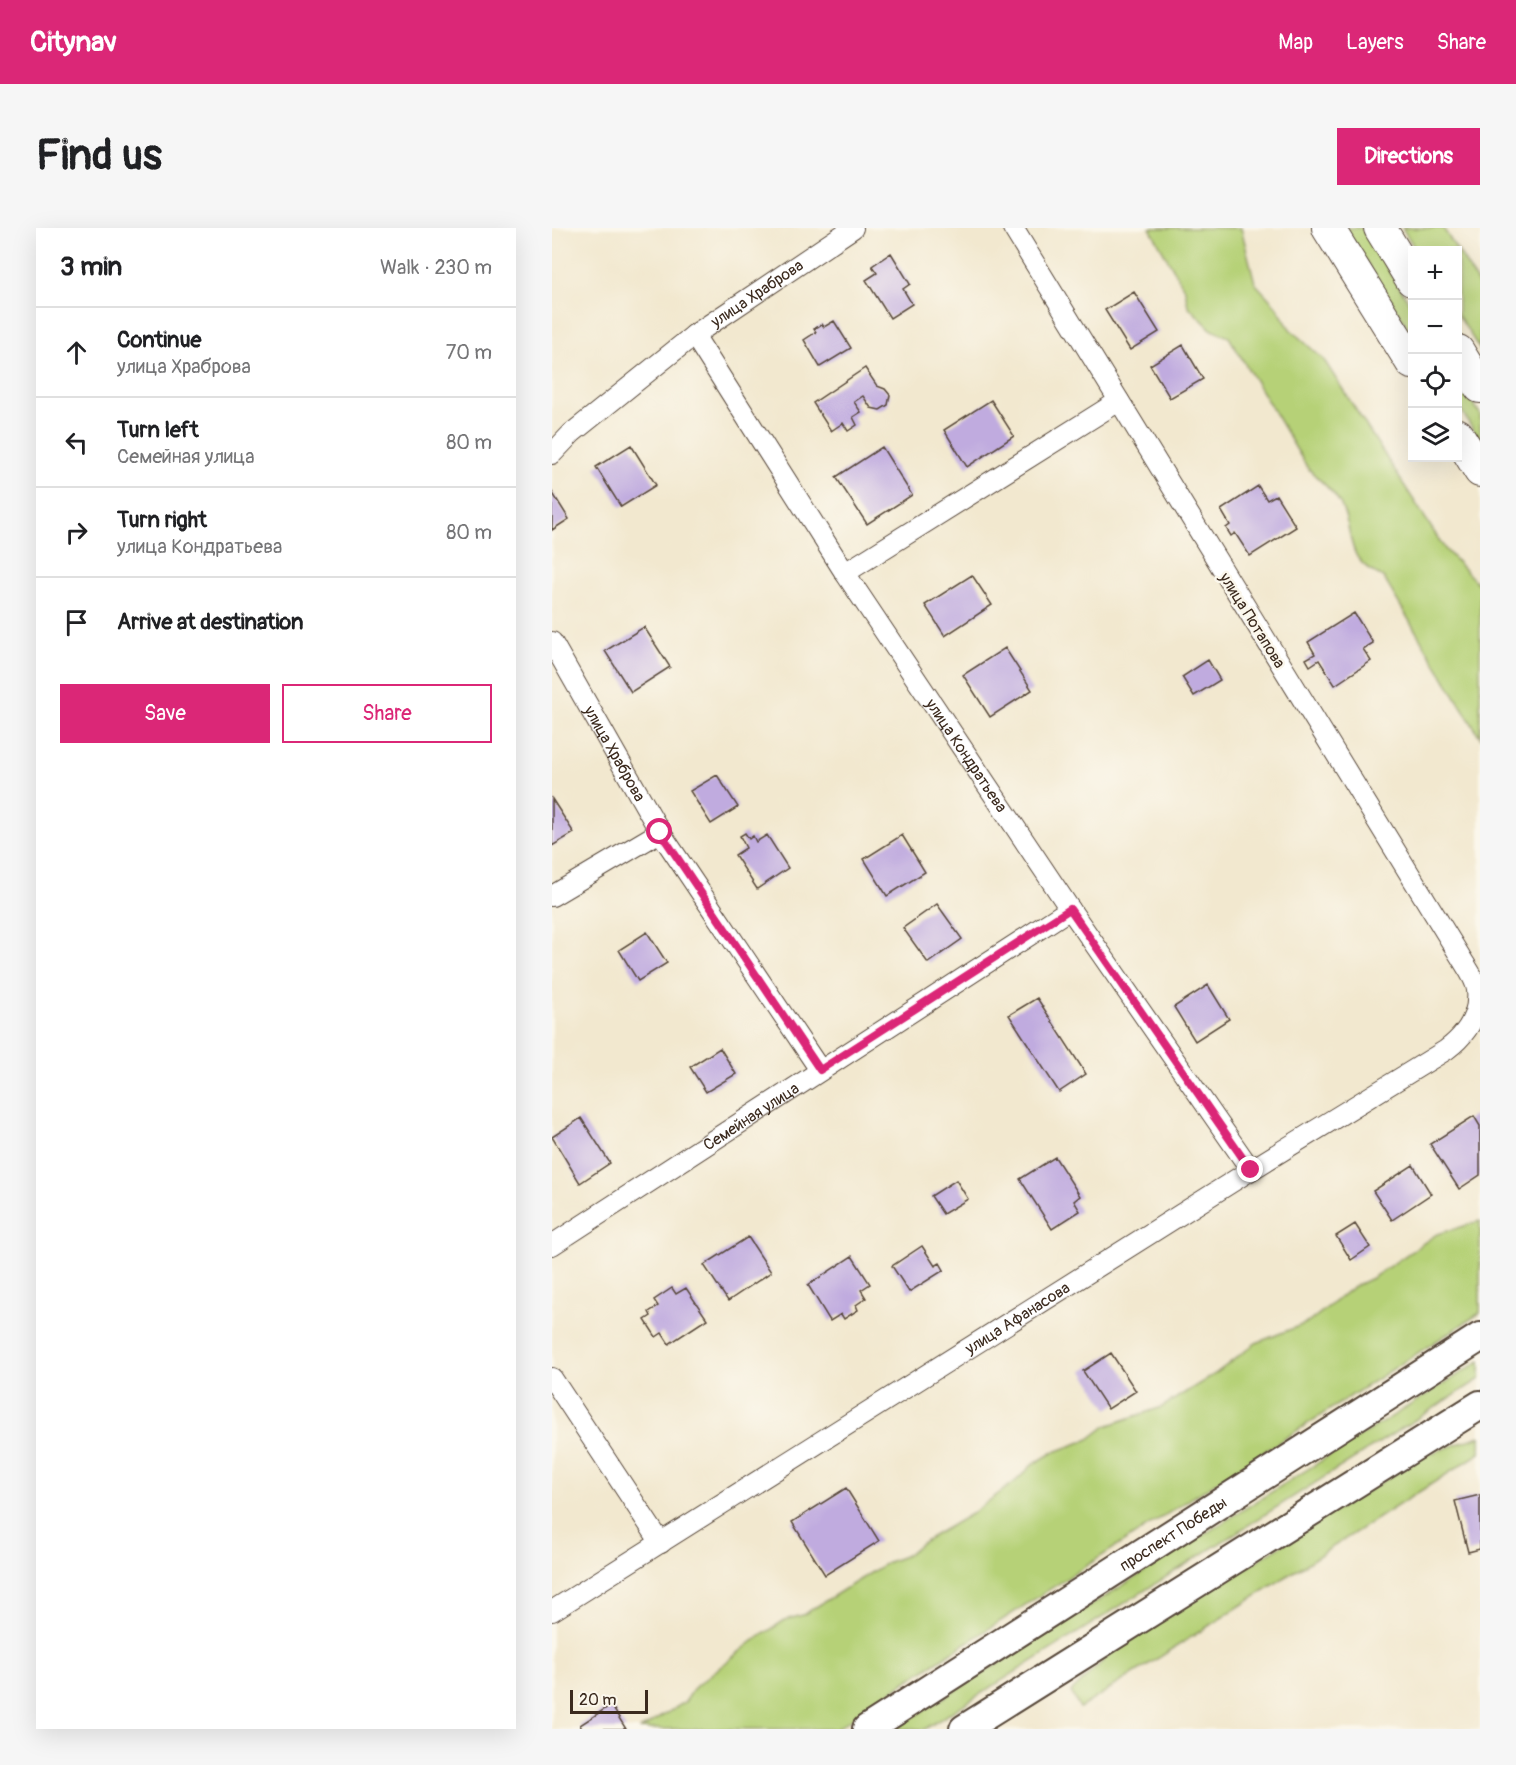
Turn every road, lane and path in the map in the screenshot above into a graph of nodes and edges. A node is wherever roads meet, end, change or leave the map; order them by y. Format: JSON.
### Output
{"nodes":[{"id":1,"x":853,"y":228,"type":"edge"},
{"id":2,"x":1013,"y":228,"type":"edge"},
{"id":3,"x":1328,"y":228,"type":"edge"},
{"id":4,"x":1380,"y":228,"type":"edge"},
{"id":5,"x":1408,"y":272,"type":"edge"},
{"id":6,"x":694,"y":335,"type":"junction"},
{"id":7,"x":1460,"y":354,"type":"edge"},
{"id":8,"x":1408,"y":355,"type":"edge"},
{"id":9,"x":1480,"y":387,"type":"edge"},
{"id":10,"x":1119,"y":401,"type":"junction"},
{"id":11,"x":1462,"y":442,"type":"edge"},
{"id":12,"x":552,"y":454,"type":"edge"},
{"id":13,"x":1480,"y":471,"type":"edge"},
{"id":14,"x":845,"y":573,"type":"junction"},
{"id":15,"x":552,"y":642,"type":"edge"},
{"id":16,"x":660,"y":832,"type":"junction"},
{"id":17,"x":552,"y":896,"type":"edge"},
{"id":18,"x":1070,"y":909,"type":"junction"},
{"id":19,"x":1475,"y":1016,"type":"joint"},
{"id":20,"x":820,"y":1070,"type":"junction"},
{"id":21,"x":1251,"y":1170,"type":"junction"},
{"id":22,"x":552,"y":1245,"type":"edge"},
{"id":23,"x":1480,"y":1337,"type":"edge"},
{"id":24,"x":552,"y":1378,"type":"edge"},
{"id":25,"x":1480,"y":1405,"type":"edge"},
{"id":26,"x":661,"y":1543,"type":"junction"},
{"id":27,"x":552,"y":1611,"type":"edge"},
{"id":28,"x":867,"y":1729,"type":"edge"},
{"id":29,"x":964,"y":1729,"type":"edge"}],
"edges":[{"from":1,"to":6,"type":"street","name":"улица Храброва"},
{"from":2,"to":10,"type":"street","name":"улица Потапова"},
{"from":3,"to":8,"type":"main road"},
{"from":4,"to":5,"type":"main road"},
{"from":6,"to":12,"type":"street","name":"улица Храброва"},
{"from":6,"to":14,"type":"street","name":"улица Кондратьева"},
{"from":7,"to":9,"type":"main road"},
{"from":10,"to":14,"type":"street"},
{"from":10,"to":19,"type":"street","name":"улица Потапова"},
{"from":11,"to":13,"type":"main road"},
{"from":14,"to":18,"type":"street","name":"улица Кондратьева"},
{"from":15,"to":16,"type":"street","name":"улица Храброва"},
{"from":16,"to":17,"type":"street"},
{"from":16,"to":20,"type":"street","name":"улица Храброва"},
{"from":18,"to":20,"type":"street","name":"Семейная улица"},
{"from":18,"to":21,"type":"street","name":"улица Кондратьева"},
{"from":19,"to":21,"type":"street","name":"улица Афанасова"},
{"from":20,"to":22,"type":"street","name":"Семейная улица"},
{"from":21,"to":26,"type":"street","name":"улица Афанасова"},
{"from":23,"to":28,"type":"main road","name":"проспект Победы"},
{"from":24,"to":26,"type":"street"},
{"from":25,"to":29,"type":"main road"},
{"from":26,"to":27,"type":"street","name":"улица Афанасова"}]}
